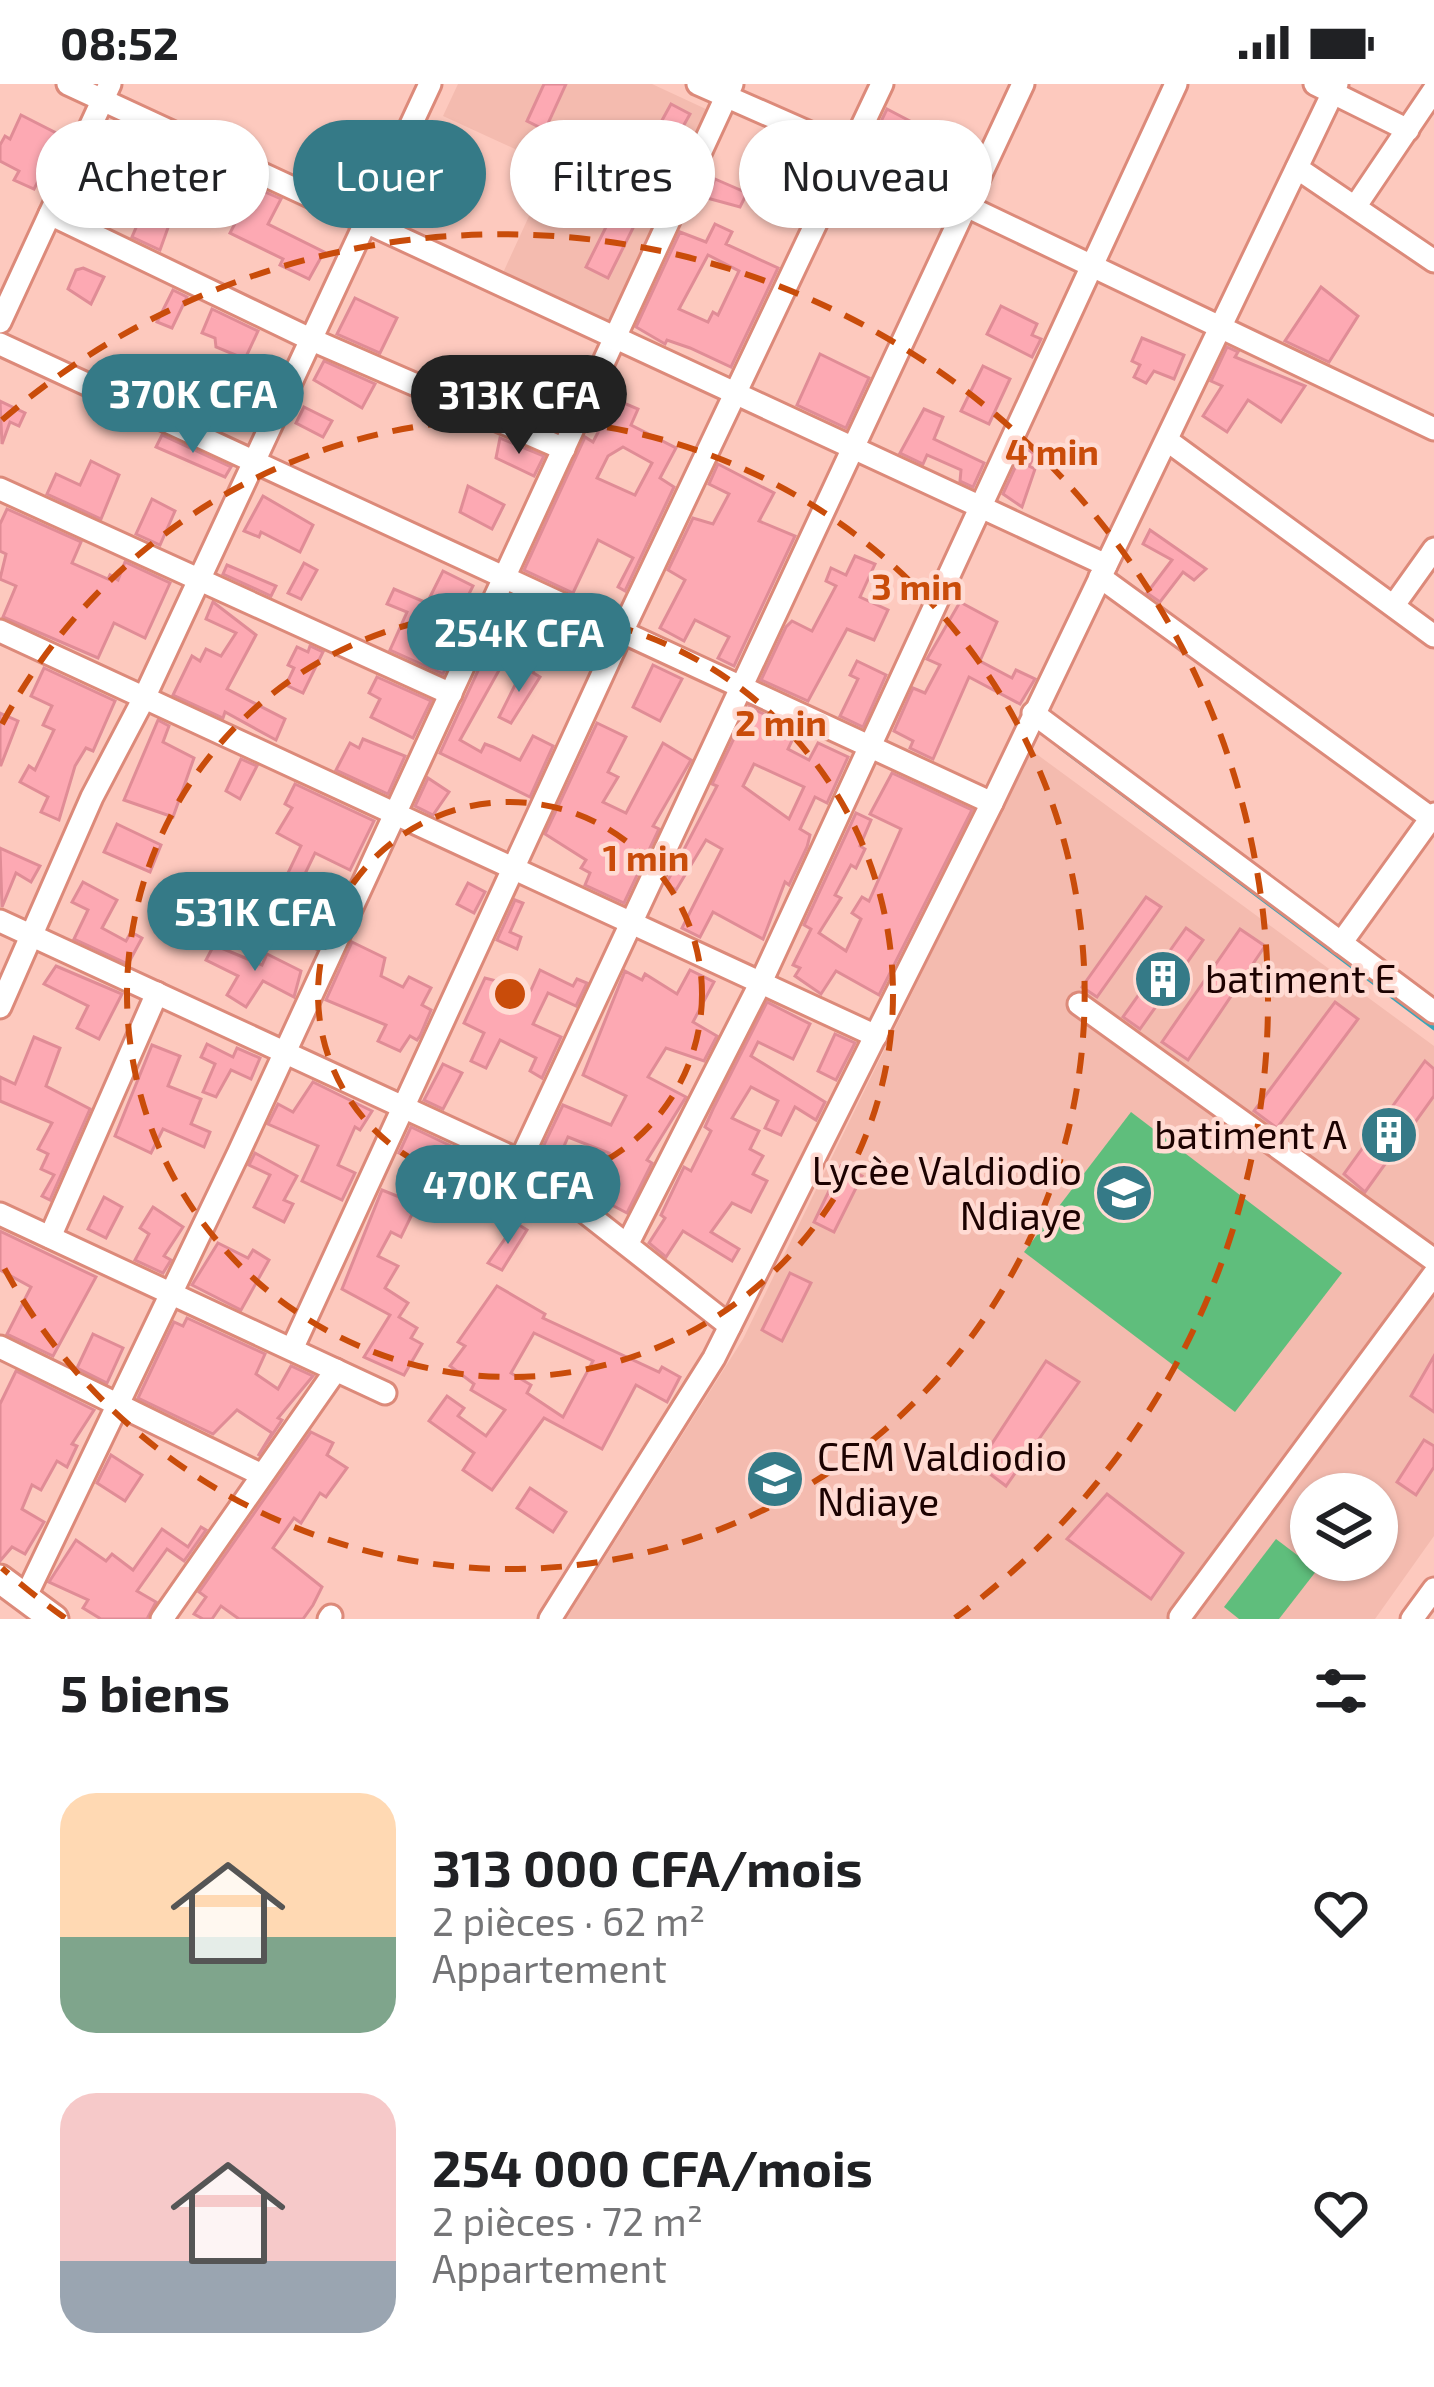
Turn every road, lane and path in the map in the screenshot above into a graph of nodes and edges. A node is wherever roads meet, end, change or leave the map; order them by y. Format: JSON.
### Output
{"nodes":[{"id":1,"x":68,"y":84,"type":"edge"},
{"id":2,"x":430,"y":84,"type":"edge"},
{"id":3,"x":698,"y":84,"type":"edge"},
{"id":4,"x":882,"y":84,"type":"edge"},
{"id":5,"x":1023,"y":84,"type":"edge"},
{"id":6,"x":1176,"y":84,"type":"edge"},
{"id":7,"x":1328,"y":86,"type":"edge"},
{"id":8,"x":729,"y":90,"type":"edge"},
{"id":9,"x":1434,"y":90,"type":"edge"},
{"id":10,"x":107,"y":92,"type":"edge"},
{"id":11,"x":94,"y":120,"type":"edge"},
{"id":12,"x":413,"y":120,"type":"edge"},
{"id":13,"x":789,"y":120,"type":"edge"},
{"id":14,"x":867,"y":120,"type":"edge"},
{"id":15,"x":1408,"y":130,"type":"junction"},
{"id":16,"x":992,"y":152,"type":"edge"},
{"id":17,"x":1297,"y":168,"type":"junction"},
{"id":18,"x":293,"y":185,"type":"edge"},
{"id":19,"x":1357,"y":204,"type":"junction"},
{"id":20,"x":992,"y":218,"type":"edge"},
{"id":21,"x":44,"y":228,"type":"edge"},
{"id":22,"x":79,"y":228,"type":"edge"},
{"id":23,"x":363,"y":228,"type":"edge"},
{"id":24,"x":381,"y":228,"type":"edge"},
{"id":25,"x":816,"y":228,"type":"edge"},
{"id":26,"x":957,"y":228,"type":"edge"},
{"id":27,"x":1434,"y":261,"type":"edge"},
{"id":28,"x":1094,"y":267,"type":"junction"},
{"id":29,"x":0,"y":322,"type":"edge"},
{"id":30,"x":1219,"y":327,"type":"junction"},
{"id":31,"x":310,"y":339,"type":"junction"},
{"id":32,"x":615,"y":339,"type":"junction"},
{"id":33,"x":0,"y":344,"type":"edge"},
{"id":34,"x":735,"y":392,"type":"junction"},
{"id":35,"x":1434,"y":429,"type":"edge"},
{"id":36,"x":1168,"y":441,"type":"junction"},
{"id":37,"x":853,"y":447,"type":"junction"},
{"id":38,"x":564,"y":449,"type":"junction"},
{"id":39,"x":254,"y":461,"type":"junction"},
{"id":40,"x":0,"y":489,"type":"edge"},
{"id":41,"x":979,"y":505,"type":"junction"},
{"id":42,"x":1434,"y":549,"type":"edge"},
{"id":43,"x":1103,"y":571,"type":"junction"},
{"id":44,"x":505,"y":579,"type":"junction"},
{"id":45,"x":199,"y":580,"type":"junction"},
{"id":46,"x":1394,"y":604,"type":"junction"},
{"id":47,"x":0,"y":632,"type":"edge"},
{"id":48,"x":622,"y":632,"type":"junction"},
{"id":49,"x":1434,"y":636,"type":"edge"},
{"id":50,"x":741,"y":687,"type":"junction"},
{"id":51,"x":451,"y":694,"type":"junction"},
{"id":52,"x":144,"y":698,"type":"junction"},
{"id":53,"x":1033,"y":713,"type":"junction"},
{"id":54,"x":870,"y":746,"type":"junction"},
{"id":55,"x":992,"y":802,"type":"junction"},
{"id":56,"x":396,"y":814,"type":"junction"},
{"id":57,"x":1433,"y":816,"type":"edge"},
{"id":58,"x":513,"y":868,"type":"junction"},
{"id":59,"x":0,"y":921,"type":"edge"},
{"id":60,"x":631,"y":923,"type":"junction"},
{"id":61,"x":33,"y":936,"type":"junction"},
{"id":62,"x":1341,"y":944,"type":"junction"},
{"id":63,"x":761,"y":982,"type":"junction"},
{"id":64,"x":157,"y":993,"type":"junction"},
{"id":65,"x":1078,"y":1004,"type":"dead end"},
{"id":66,"x":0,"y":1006,"type":"edge"},
{"id":67,"x":1434,"y":1012,"type":"edge"},
{"id":68,"x":876,"y":1036,"type":"junction"},
{"id":69,"x":285,"y":1050,"type":"junction"},
{"id":70,"x":404,"y":1107,"type":"junction"},
{"id":71,"x":520,"y":1161,"type":"junction"},
{"id":72,"x":0,"y":1214,"type":"edge"},
{"id":73,"x":50,"y":1238,"type":"junction"},
{"id":74,"x":628,"y":1243,"type":"junction"},
{"id":75,"x":1434,"y":1260,"type":"edge"},
{"id":76,"x":1434,"y":1274,"type":"edge"},
{"id":77,"x":173,"y":1293,"type":"junction"},
{"id":78,"x":730,"y":1326,"type":"junction"},
{"id":79,"x":0,"y":1347,"type":"edge"},
{"id":80,"x":292,"y":1349,"type":"junction"},
{"id":81,"x":336,"y":1370,"type":"junction"},
{"id":82,"x":385,"y":1393,"type":"dead end"},
{"id":83,"x":122,"y":1403,"type":"junction"},
{"id":84,"x":262,"y":1475,"type":"junction"},
{"id":85,"x":0,"y":1580,"type":"edge"},
{"id":86,"x":1434,"y":1589,"type":"edge"},
{"id":87,"x":26,"y":1598,"type":"junction"},
{"id":88,"x":1180,"y":1617,"type":"edge"},
{"id":89,"x":54,"y":1619,"type":"edge"},
{"id":90,"x":162,"y":1619,"type":"edge"},
{"id":91,"x":550,"y":1619,"type":"edge"},
{"id":92,"x":1412,"y":1619,"type":"edge"}],
"edges":[{"from":1,"to":10,"type":"street"},
{"from":2,"to":12,"type":"street"},
{"from":3,"to":8,"type":"street"},
{"from":4,"to":14,"type":"street"},
{"from":5,"to":16,"type":"street"},
{"from":6,"to":28,"type":"street"},
{"from":7,"to":15,"type":"street"},
{"from":7,"to":17,"type":"street"},
{"from":8,"to":13,"type":"street"},
{"from":8,"to":32,"type":"street"},
{"from":9,"to":15,"type":"street"},
{"from":10,"to":11,"type":"street"},
{"from":10,"to":18,"type":"street"},
{"from":15,"to":19,"type":"street"},
{"from":17,"to":19,"type":"street"},
{"from":17,"to":30,"type":"street"},
{"from":19,"to":27,"type":"street"},
{"from":20,"to":28,"type":"street"},
{"from":21,"to":29,"type":"street"},
{"from":22,"to":31,"type":"street"},
{"from":23,"to":31,"type":"street"},
{"from":24,"to":32,"type":"street"},
{"from":25,"to":34,"type":"street"},
{"from":26,"to":37,"type":"street"},
{"from":28,"to":30,"type":"street"},
{"from":28,"to":41,"type":"street"},
{"from":30,"to":35,"type":"street"},
{"from":30,"to":36,"type":"street"},
{"from":31,"to":38,"type":"street"},
{"from":31,"to":39,"type":"street"},
{"from":32,"to":34,"type":"street"},
{"from":32,"to":38,"type":"street"},
{"from":33,"to":39,"type":"street"},
{"from":34,"to":37,"type":"street"},
{"from":34,"to":48,"type":"street"},
{"from":36,"to":43,"type":"street"},
{"from":36,"to":46,"type":"street"},
{"from":37,"to":41,"type":"street"},
{"from":37,"to":50,"type":"street"},
{"from":38,"to":44,"type":"street"},
{"from":39,"to":44,"type":"street"},
{"from":39,"to":45,"type":"street"},
{"from":40,"to":45,"type":"street"},
{"from":41,"to":43,"type":"street"},
{"from":41,"to":54,"type":"street"},
{"from":42,"to":46,"type":"street"},
{"from":43,"to":53,"type":"street"},
{"from":43,"to":57,"type":"street"},
{"from":44,"to":48,"type":"street"},
{"from":44,"to":51,"type":"street"},
{"from":45,"to":51,"type":"street"},
{"from":45,"to":52,"type":"street"},
{"from":46,"to":49,"type":"street"},
{"from":47,"to":52,"type":"street"},
{"from":48,"to":50,"type":"street"},
{"from":48,"to":58,"type":"street"},
{"from":50,"to":54,"type":"street"},
{"from":50,"to":60,"type":"street"},
{"from":51,"to":56,"type":"street"},
{"from":52,"to":56,"type":"street"},
{"from":52,"to":61,"type":"street"},
{"from":53,"to":55,"type":"street"},
{"from":53,"to":62,"type":"street"},
{"from":54,"to":55,"type":"street"},
{"from":54,"to":63,"type":"street"},
{"from":55,"to":68,"type":"street"},
{"from":56,"to":58,"type":"street"},
{"from":56,"to":69,"type":"street"},
{"from":57,"to":62,"type":"street"},
{"from":58,"to":60,"type":"street"},
{"from":58,"to":70,"type":"street"},
{"from":59,"to":61,"type":"street"},
{"from":60,"to":63,"type":"street"},
{"from":60,"to":71,"type":"street"},
{"from":61,"to":64,"type":"street"},
{"from":61,"to":66,"type":"street"},
{"from":62,"to":67,"type":"street"},
{"from":63,"to":68,"type":"street"},
{"from":63,"to":74,"type":"street"},
{"from":64,"to":69,"type":"street"},
{"from":64,"to":73,"type":"street"},
{"from":65,"to":75,"type":"street"},
{"from":68,"to":78,"type":"street"},
{"from":69,"to":70,"type":"street"},
{"from":69,"to":77,"type":"street"},
{"from":70,"to":71,"type":"street"},
{"from":70,"to":80,"type":"street"},
{"from":71,"to":74,"type":"street"},
{"from":72,"to":73,"type":"street"},
{"from":73,"to":77,"type":"street"},
{"from":74,"to":78,"type":"street"},
{"from":76,"to":88,"type":"street"},
{"from":77,"to":80,"type":"street"},
{"from":77,"to":83,"type":"street"},
{"from":78,"to":91,"type":"street"},
{"from":79,"to":83,"type":"street"},
{"from":80,"to":81,"type":"street"},
{"from":81,"to":82,"type":"street"},
{"from":81,"to":84,"type":"street"},
{"from":83,"to":84,"type":"street"},
{"from":83,"to":87,"type":"street"},
{"from":84,"to":90,"type":"street"},
{"from":85,"to":87,"type":"main road"},
{"from":86,"to":92,"type":"street"},
{"from":87,"to":89,"type":"main road"}]}
